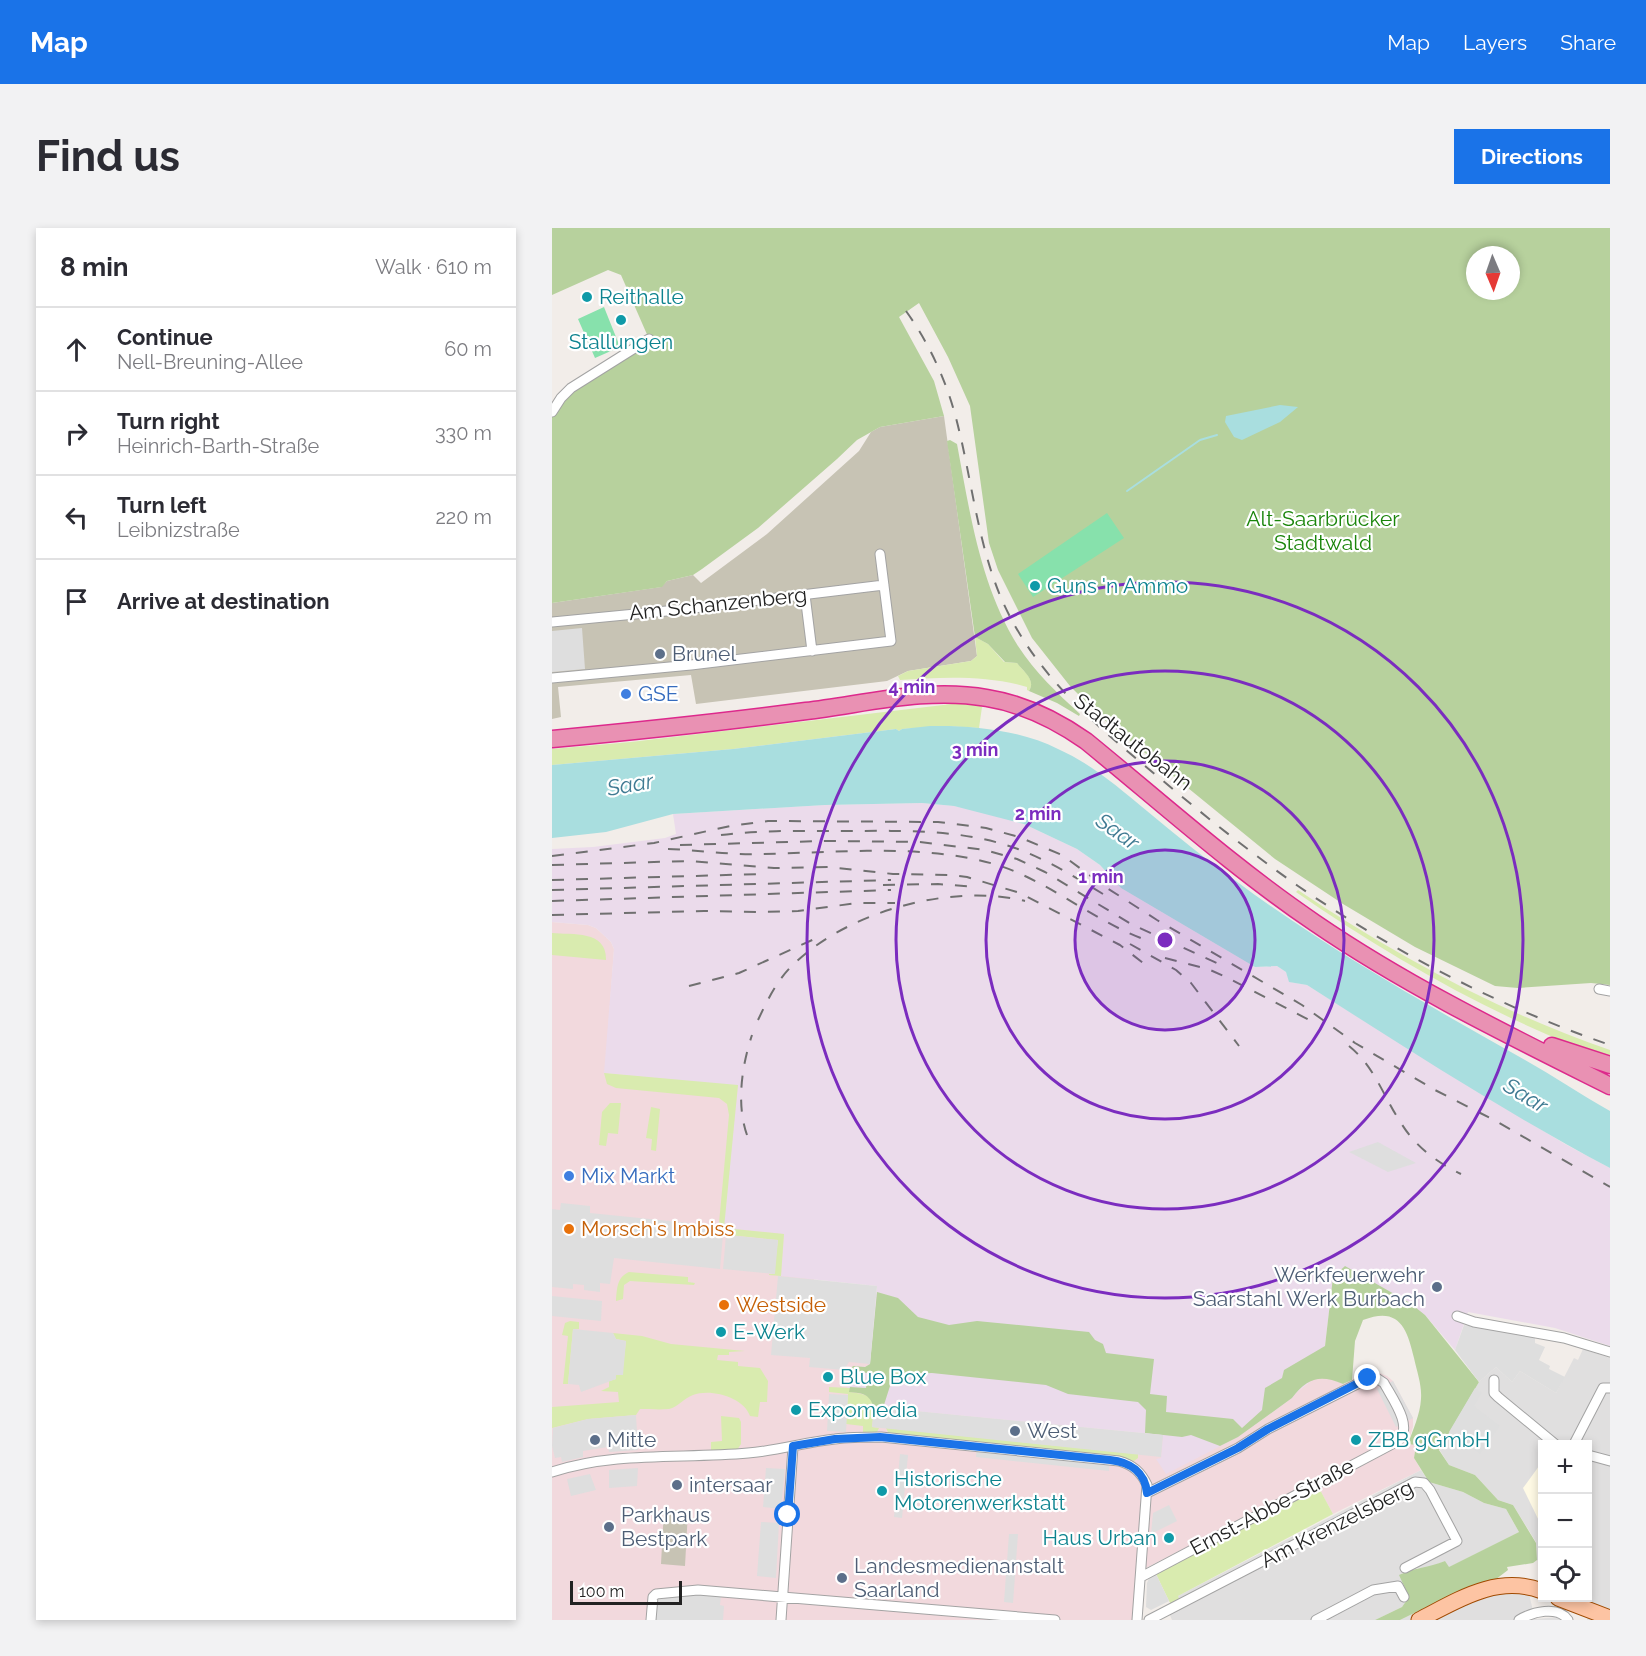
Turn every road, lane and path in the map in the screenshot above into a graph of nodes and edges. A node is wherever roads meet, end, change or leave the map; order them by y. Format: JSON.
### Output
{"nodes":[{"id":1,"x":649,"y":339,"type":"dead end"},
{"id":2,"x":552,"y":412,"type":"edge"},
{"id":3,"x":880,"y":554,"type":"dead end"},
{"id":4,"x":884,"y":585,"type":"junction"},
{"id":5,"x":805,"y":595,"type":"junction"},
{"id":6,"x":552,"y":622,"type":"edge"},
{"id":7,"x":812,"y":651,"type":"junction"},
{"id":8,"x":552,"y":678,"type":"edge"},
{"id":9,"x":552,"y":728,"type":"edge"},
{"id":10,"x":552,"y":739,"type":"edge"},
{"id":11,"x":1599,"y":989,"type":"dead end"},
{"id":12,"x":1610,"y":991,"type":"edge"},
{"id":13,"x":1549,"y":1050,"type":"junction"},
{"id":14,"x":1610,"y":1065,"type":"edge"},
{"id":15,"x":1610,"y":1075,"type":"edge"},
{"id":16,"x":1610,"y":1086,"type":"edge"},
{"id":17,"x":1610,"y":1096,"type":"edge"},
{"id":18,"x":1457,"y":1316,"type":"dead end"},
{"id":19,"x":1610,"y":1352,"type":"edge"},
{"id":20,"x":1494,"y":1380,"type":"dead end"},
{"id":21,"x":1609,"y":1388,"type":"edge"},
{"id":22,"x":1550,"y":1440,"type":"edge"},
{"id":23,"x":1576,"y":1440,"type":"edge"},
{"id":24,"x":793,"y":1446,"type":"junction"},
{"id":25,"x":1592,"y":1456,"type":"edge"},
{"id":26,"x":1610,"y":1461,"type":"edge"},
{"id":27,"x":552,"y":1472,"type":"edge"},
{"id":28,"x":1147,"y":1493,"type":"junction"},
{"id":29,"x":1405,"y":1568,"type":"dead end"},
{"id":30,"x":1141,"y":1577,"type":"junction"},
{"id":31,"x":1538,"y":1590,"type":"edge"},
{"id":32,"x":1404,"y":1597,"type":"dead end"},
{"id":33,"x":783,"y":1599,"type":"junction"},
{"id":34,"x":1565,"y":1609,"type":"edge"},
{"id":35,"x":951,"y":1616,"type":"edge"},
{"id":36,"x":1610,"y":1618,"type":"edge"},
{"id":37,"x":651,"y":1620,"type":"edge"},
{"id":38,"x":781,"y":1620,"type":"edge"},
{"id":39,"x":1055,"y":1620,"type":"edge"},
{"id":40,"x":1137,"y":1620,"type":"edge"},
{"id":41,"x":1149,"y":1620,"type":"edge"},
{"id":42,"x":1316,"y":1620,"type":"edge"},
{"id":43,"x":1419,"y":1620,"type":"edge"},
{"id":44,"x":1519,"y":1620,"type":"edge"}],
"edges":[{"from":1,"to":2,"type":"street"},
{"from":3,"to":4,"type":"street"},
{"from":4,"to":5,"type":"street","name":"Am Schanzenberg"},
{"from":4,"to":7,"type":"street"},
{"from":5,"to":6,"type":"street","name":"Am Schanzenberg"},
{"from":5,"to":7,"type":"street"},
{"from":7,"to":8,"type":"street"},
{"from":9,"to":13,"type":"highway","name":"Stadtautobahn"},
{"from":10,"to":13,"type":"highway","name":"Stadtautobahn"},
{"from":11,"to":12,"type":"street"},
{"from":13,"to":14,"type":"highway"},
{"from":13,"to":15,"type":"highway"},
{"from":13,"to":16,"type":"highway"},
{"from":13,"to":17,"type":"highway"},
{"from":18,"to":19,"type":"street"},
{"from":20,"to":22,"type":"street"},
{"from":21,"to":23,"type":"street"},
{"from":24,"to":27,"type":"street"},
{"from":24,"to":28,"type":"street"},
{"from":24,"to":33,"type":"street"},
{"from":25,"to":26,"type":"street"},
{"from":28,"to":30,"type":"street"},
{"from":28,"to":30,"type":"street","name":"Ernst-Abbe-Straße"},
{"from":29,"to":41,"type":"street","name":"Am Krenzelsberg"},
{"from":30,"to":40,"type":"street"},
{"from":31,"to":43,"type":"main road"},
{"from":32,"to":42,"type":"street"},
{"from":33,"to":35,"type":"street"},
{"from":33,"to":37,"type":"street"},
{"from":33,"to":38,"type":"street"},
{"from":34,"to":36,"type":"main road"},
{"from":34,"to":44,"type":"street"},
{"from":35,"to":39,"type":"street"}]}
